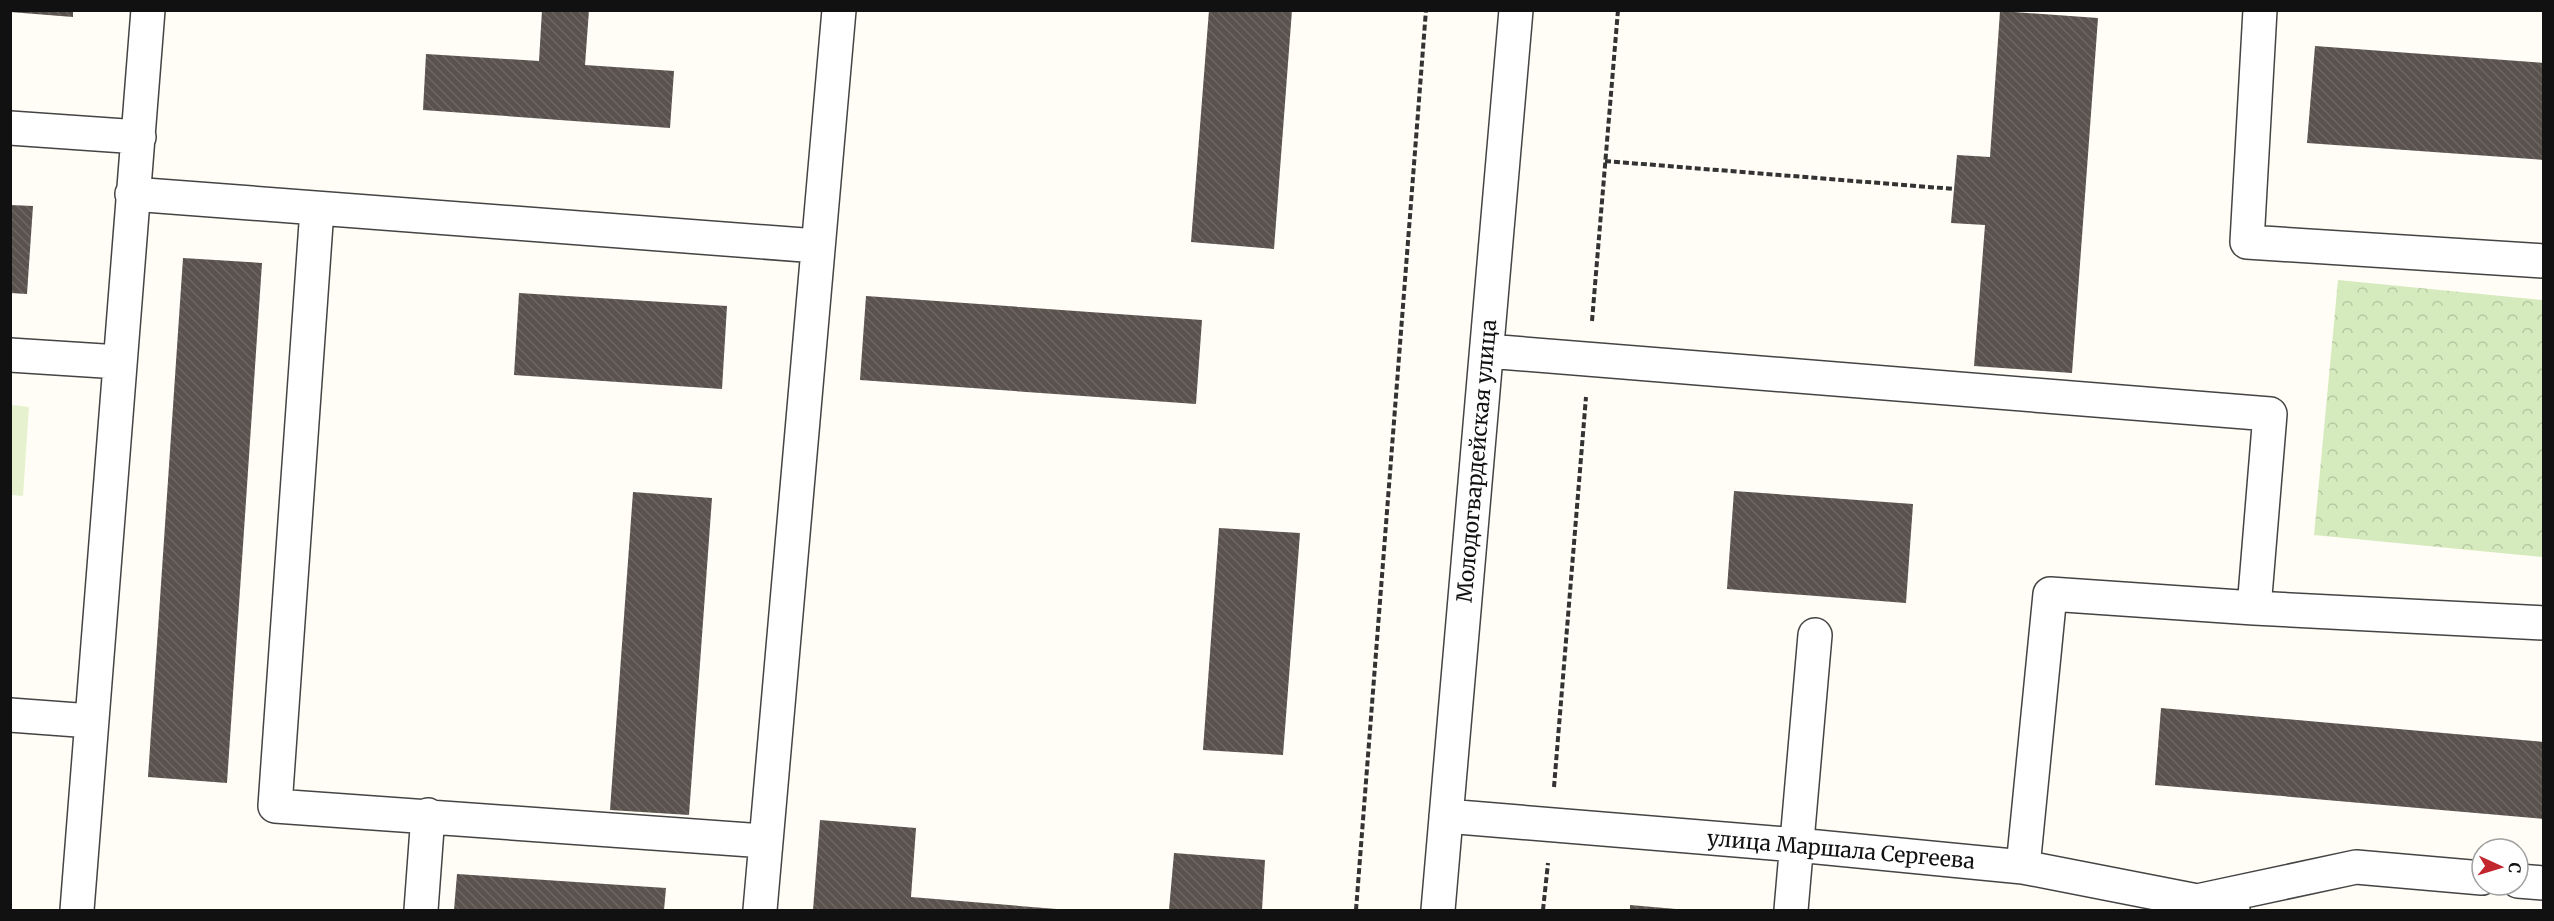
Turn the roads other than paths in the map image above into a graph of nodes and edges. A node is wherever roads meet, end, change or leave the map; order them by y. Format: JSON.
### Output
{"nodes":[{"id":1,"x":148,"y":10,"type":"edge"},
{"id":2,"x":839,"y":10,"type":"edge"},
{"id":3,"x":1516,"y":10,"type":"edge"},
{"id":4,"x":2260,"y":10,"type":"edge"},
{"id":5,"x":10,"y":128,"type":"edge"},
{"id":6,"x":139,"y":137,"type":"junction"},
{"id":7,"x":132,"y":194,"type":"junction"},
{"id":8,"x":317,"y":209,"type":"junction"},
{"id":9,"x":818,"y":246,"type":"junction"},
{"id":10,"x":2544,"y":261,"type":"edge"},
{"id":11,"x":1486,"y":351,"type":"junction"},
{"id":12,"x":10,"y":355,"type":"edge"},
{"id":13,"x":118,"y":362,"type":"junction"},
{"id":14,"x":2254,"y":608,"type":"junction"},
{"id":15,"x":2544,"y":623,"type":"edge"},
{"id":16,"x":1815,"y":635,"type":"dead end"},
{"id":17,"x":10,"y":715,"type":"edge"},
{"id":18,"x":90,"y":721,"type":"junction"},
{"id":19,"x":428,"y":816,"type":"junction"},
{"id":20,"x":1446,"y":816,"type":"junction"},
{"id":21,"x":765,"y":841,"type":"junction"},
{"id":22,"x":1797,"y":845,"type":"junction"},
{"id":23,"x":2023,"y":867,"type":"junction"},
{"id":24,"x":2470,"y":877,"type":"edge"},
{"id":25,"x":2197,"y":901,"type":"junction"},
{"id":26,"x":77,"y":910,"type":"edge"},
{"id":27,"x":421,"y":910,"type":"edge"},
{"id":28,"x":760,"y":910,"type":"edge"},
{"id":29,"x":1438,"y":910,"type":"edge"},
{"id":30,"x":1791,"y":910,"type":"edge"},
{"id":31,"x":2232,"y":910,"type":"edge"}],
"edges":[{"from":1,"to":6,"type":"street"},
{"from":2,"to":9,"type":"street"},
{"from":3,"to":11,"type":"street","name":"Молодогвардейская улица"},
{"from":4,"to":10,"type":"street"},
{"from":5,"to":6,"type":"street"},
{"from":6,"to":7,"type":"street"},
{"from":7,"to":8,"type":"street"},
{"from":7,"to":13,"type":"street"},
{"from":8,"to":9,"type":"street"},
{"from":8,"to":19,"type":"street"},
{"from":9,"to":21,"type":"street"},
{"from":11,"to":14,"type":"street"},
{"from":11,"to":20,"type":"street","name":"Молодогвардейская улица"},
{"from":12,"to":13,"type":"street"},
{"from":13,"to":18,"type":"street"},
{"from":14,"to":15,"type":"street"},
{"from":14,"to":23,"type":"street"},
{"from":16,"to":22,"type":"street"},
{"from":17,"to":18,"type":"street"},
{"from":18,"to":26,"type":"street"},
{"from":19,"to":21,"type":"street"},
{"from":19,"to":27,"type":"street"},
{"from":20,"to":22,"type":"street","name":"улица Маршала Сергеева"},
{"from":20,"to":29,"type":"street","name":"Молодогвардейская улица"},
{"from":21,"to":28,"type":"street"},
{"from":22,"to":23,"type":"street","name":"улица Маршала Сергеева"},
{"from":22,"to":30,"type":"street"},
{"from":23,"to":25,"type":"street","name":"улица Маршала Сергеева"},
{"from":24,"to":25,"type":"street"},
{"from":25,"to":31,"type":"street","name":"улица Маршала Сергеева"}]}
